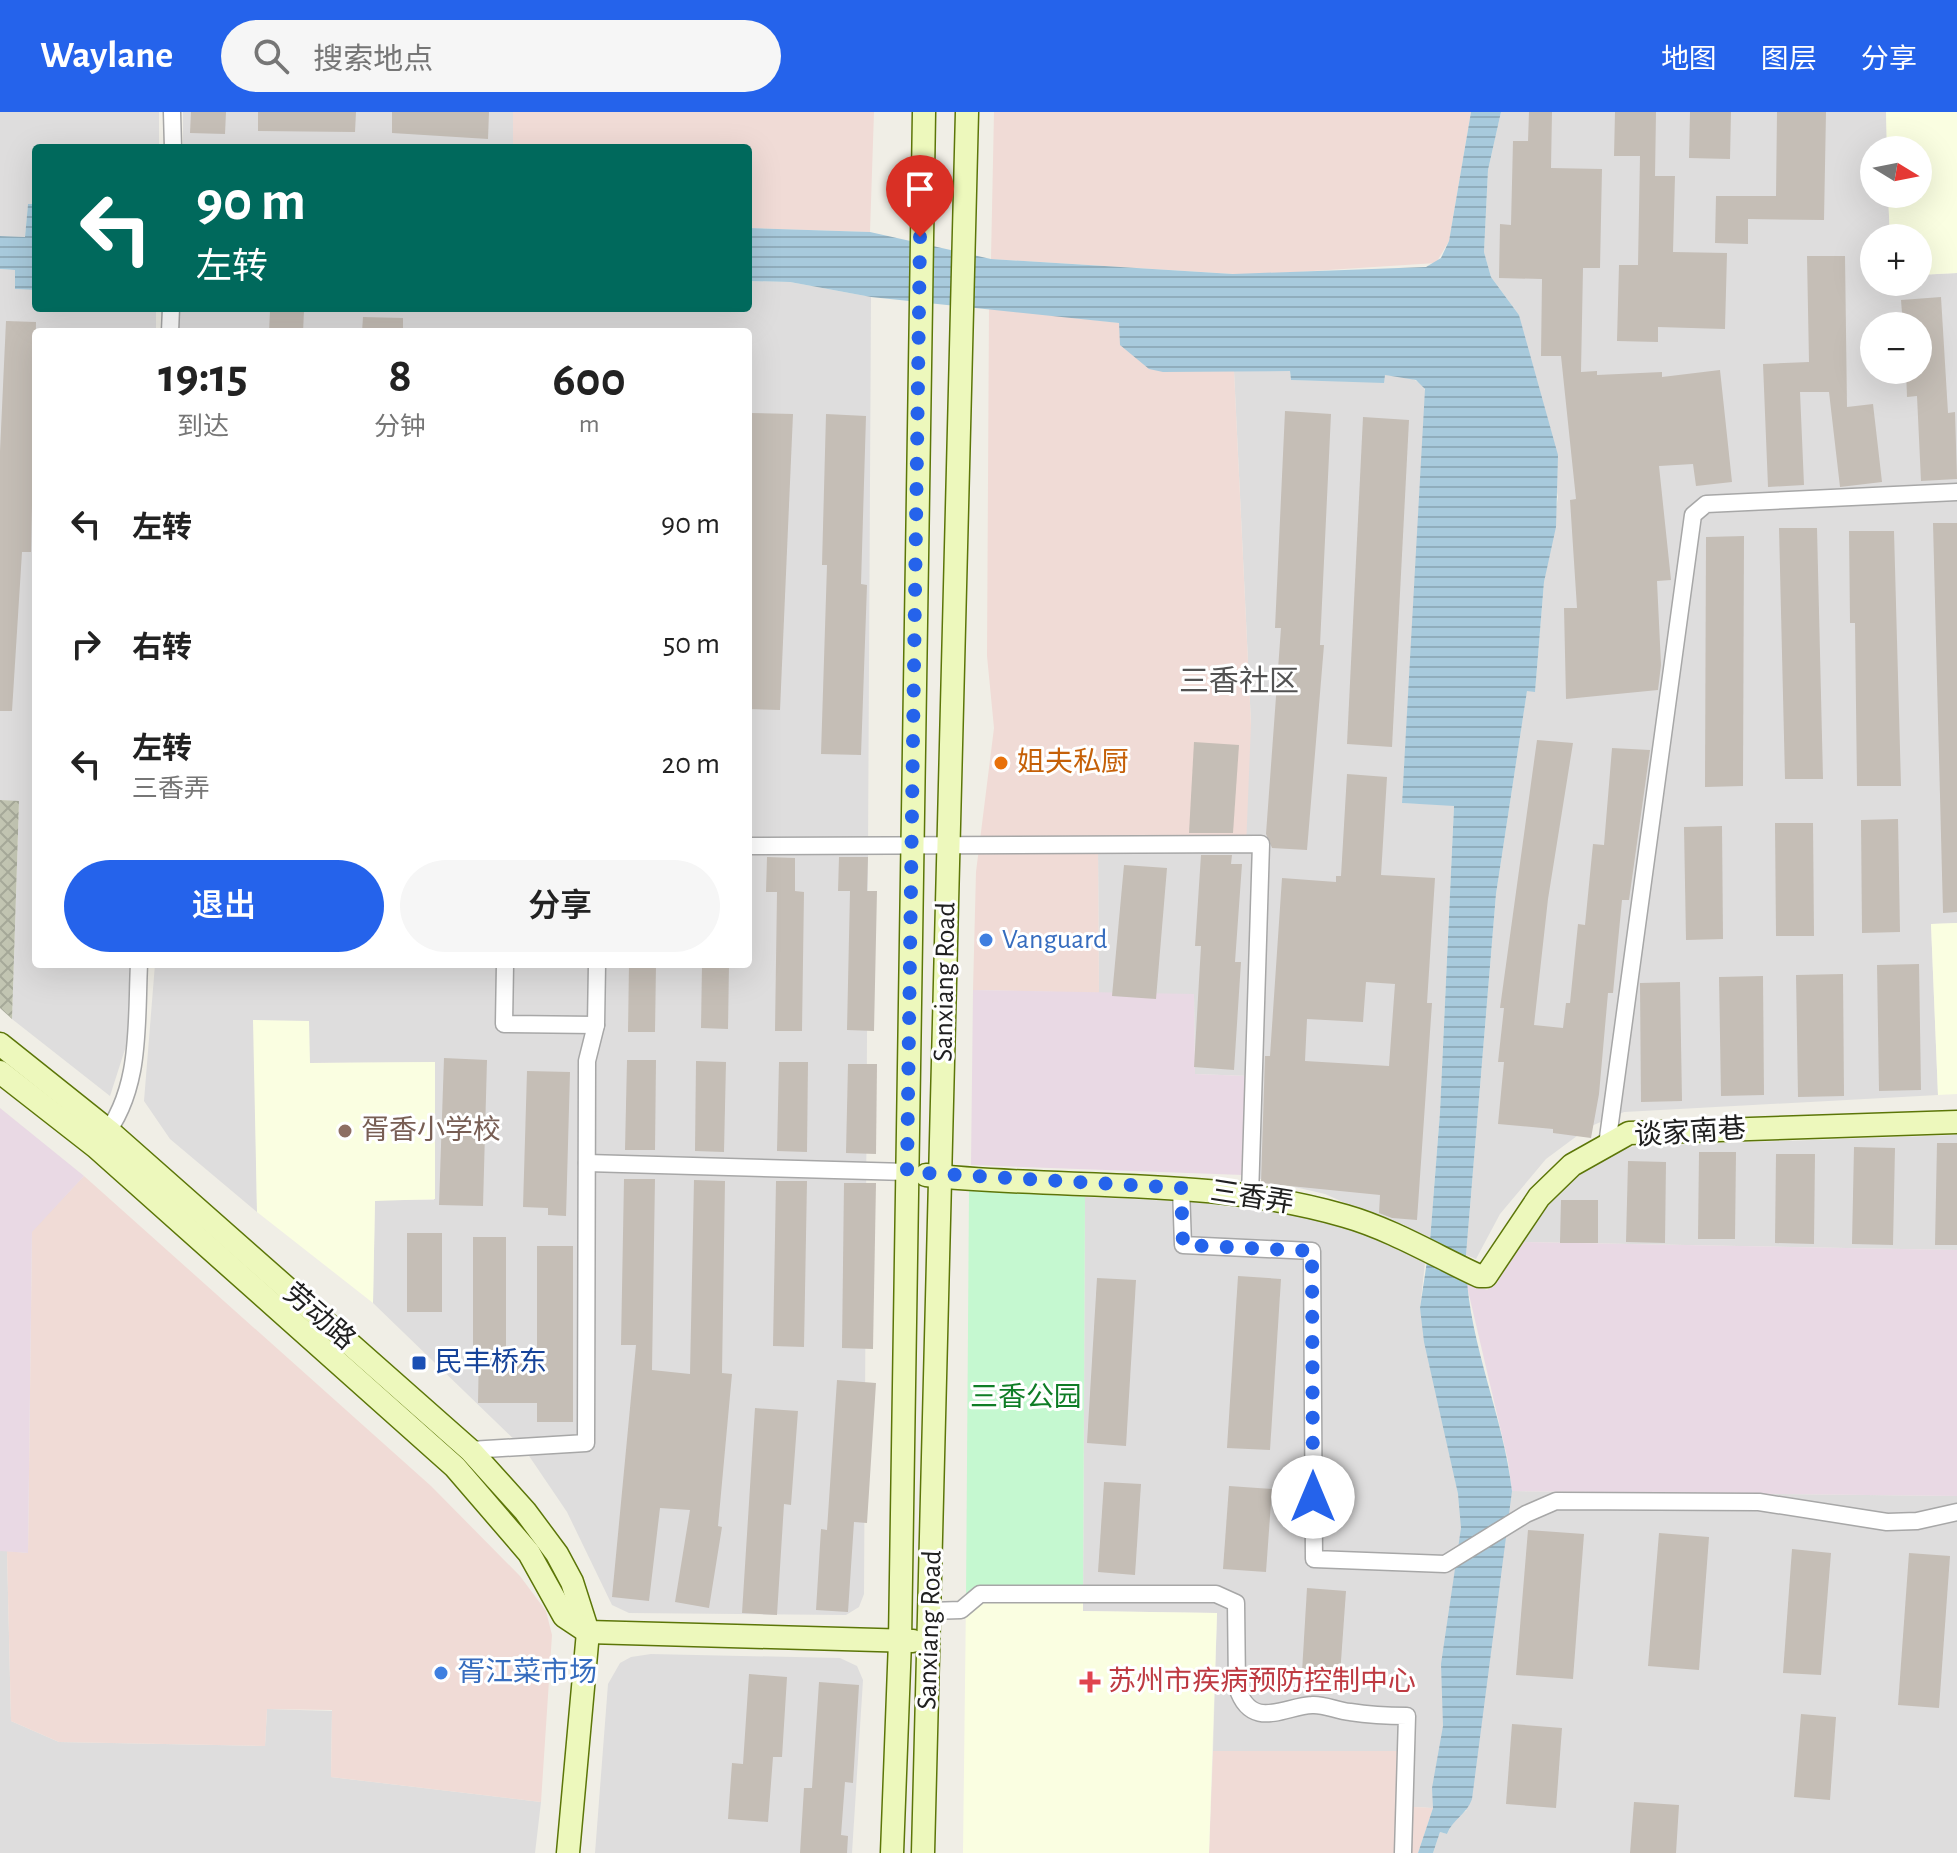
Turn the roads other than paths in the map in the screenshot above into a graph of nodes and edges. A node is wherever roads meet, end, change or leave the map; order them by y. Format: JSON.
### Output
{"nodes":[{"id":1,"x":172,"y":112,"type":"edge"},
{"id":2,"x":924,"y":112,"type":"edge"},
{"id":3,"x":967,"y":112,"type":"edge"},
{"id":4,"x":173,"y":144,"type":"edge"},
{"id":5,"x":1957,"y":492,"type":"edge"},
{"id":6,"x":752,"y":846,"type":"edge"},
{"id":7,"x":948,"y":846,"type":"junction"},
{"id":8,"x":914,"y":847,"type":"junction"},
{"id":9,"x":139,"y":968,"type":"edge"},
{"id":10,"x":505,"y":968,"type":"edge"},
{"id":11,"x":597,"y":968,"type":"edge"},
{"id":12,"x":596,"y":1025,"type":"junction"},
{"id":13,"x":0,"y":1044,"type":"edge"},
{"id":14,"x":0,"y":1072,"type":"edge"},
{"id":15,"x":1957,"y":1122,"type":"edge"},
{"id":16,"x":103,"y":1139,"type":"junction"},
{"id":17,"x":1607,"y":1145,"type":"junction"},
{"id":18,"x":587,"y":1163,"type":"junction"},
{"id":19,"x":907,"y":1172,"type":"junction"},
{"id":20,"x":940,"y":1176,"type":"junction"},
{"id":21,"x":1181,"y":1188,"type":"junction"},
{"id":22,"x":1250,"y":1196,"type":"junction"},
{"id":23,"x":1482,"y":1276,"type":"joint"},
{"id":24,"x":470,"y":1450,"type":"junction"},
{"id":25,"x":1957,"y":1512,"type":"edge"},
{"id":26,"x":930,"y":1611,"type":"junction"},
{"id":27,"x":588,"y":1632,"type":"junction"},
{"id":28,"x":900,"y":1641,"type":"junction"},
{"id":29,"x":929,"y":1641,"type":"junction"},
{"id":30,"x":568,"y":1853,"type":"edge"},
{"id":31,"x":892,"y":1853,"type":"edge"},
{"id":32,"x":923,"y":1853,"type":"edge"},
{"id":33,"x":1403,"y":1853,"type":"edge"}],
"edges":[{"from":1,"to":4,"type":"street"},
{"from":2,"to":8,"type":"main road","name":"Sanxiang Road"},
{"from":3,"to":7,"type":"main road","name":"Sanxiang Road"},
{"from":5,"to":17,"type":"street"},
{"from":6,"to":8,"type":"street"},
{"from":7,"to":8,"type":"street"},
{"from":7,"to":20,"type":"main road","name":"Sanxiang Road"},
{"from":7,"to":22,"type":"street"},
{"from":8,"to":19,"type":"main road","name":"Sanxiang Road"},
{"from":9,"to":16,"type":"street"},
{"from":10,"to":12,"type":"street"},
{"from":11,"to":12,"type":"street"},
{"from":12,"to":18,"type":"street"},
{"from":13,"to":16,"type":"main road","name":"劳动路"},
{"from":14,"to":16,"type":"main road","name":"劳动路"},
{"from":15,"to":17,"type":"main road","name":"谈家南巷"},
{"from":16,"to":24,"type":"main road","name":"劳动路"},
{"from":16,"to":27,"type":"main road","name":"劳动路"},
{"from":17,"to":23,"type":"main road","name":"谈家南巷"},
{"from":18,"to":19,"type":"street"},
{"from":18,"to":24,"type":"street"},
{"from":19,"to":20,"type":"main road","name":"三香弄"},
{"from":19,"to":28,"type":"main road","name":"Sanxiang Road"},
{"from":20,"to":21,"type":"main road","name":"三香弄"},
{"from":20,"to":26,"type":"main road","name":"Sanxiang Road"},
{"from":21,"to":22,"type":"main road","name":"三香弄"},
{"from":21,"to":25,"type":"street"},
{"from":22,"to":23,"type":"main road","name":"三香弄"},
{"from":24,"to":27,"type":"main road","name":"劳动路"},
{"from":26,"to":29,"type":"main road","name":"Sanxiang Road"},
{"from":26,"to":33,"type":"street"},
{"from":27,"to":28,"type":"main road"},
{"from":27,"to":30,"type":"main road","name":"劳动路"},
{"from":28,"to":29,"type":"main road"},
{"from":28,"to":31,"type":"main road","name":"Sanxiang Road"},
{"from":29,"to":32,"type":"main road","name":"Sanxiang Road"}]}
